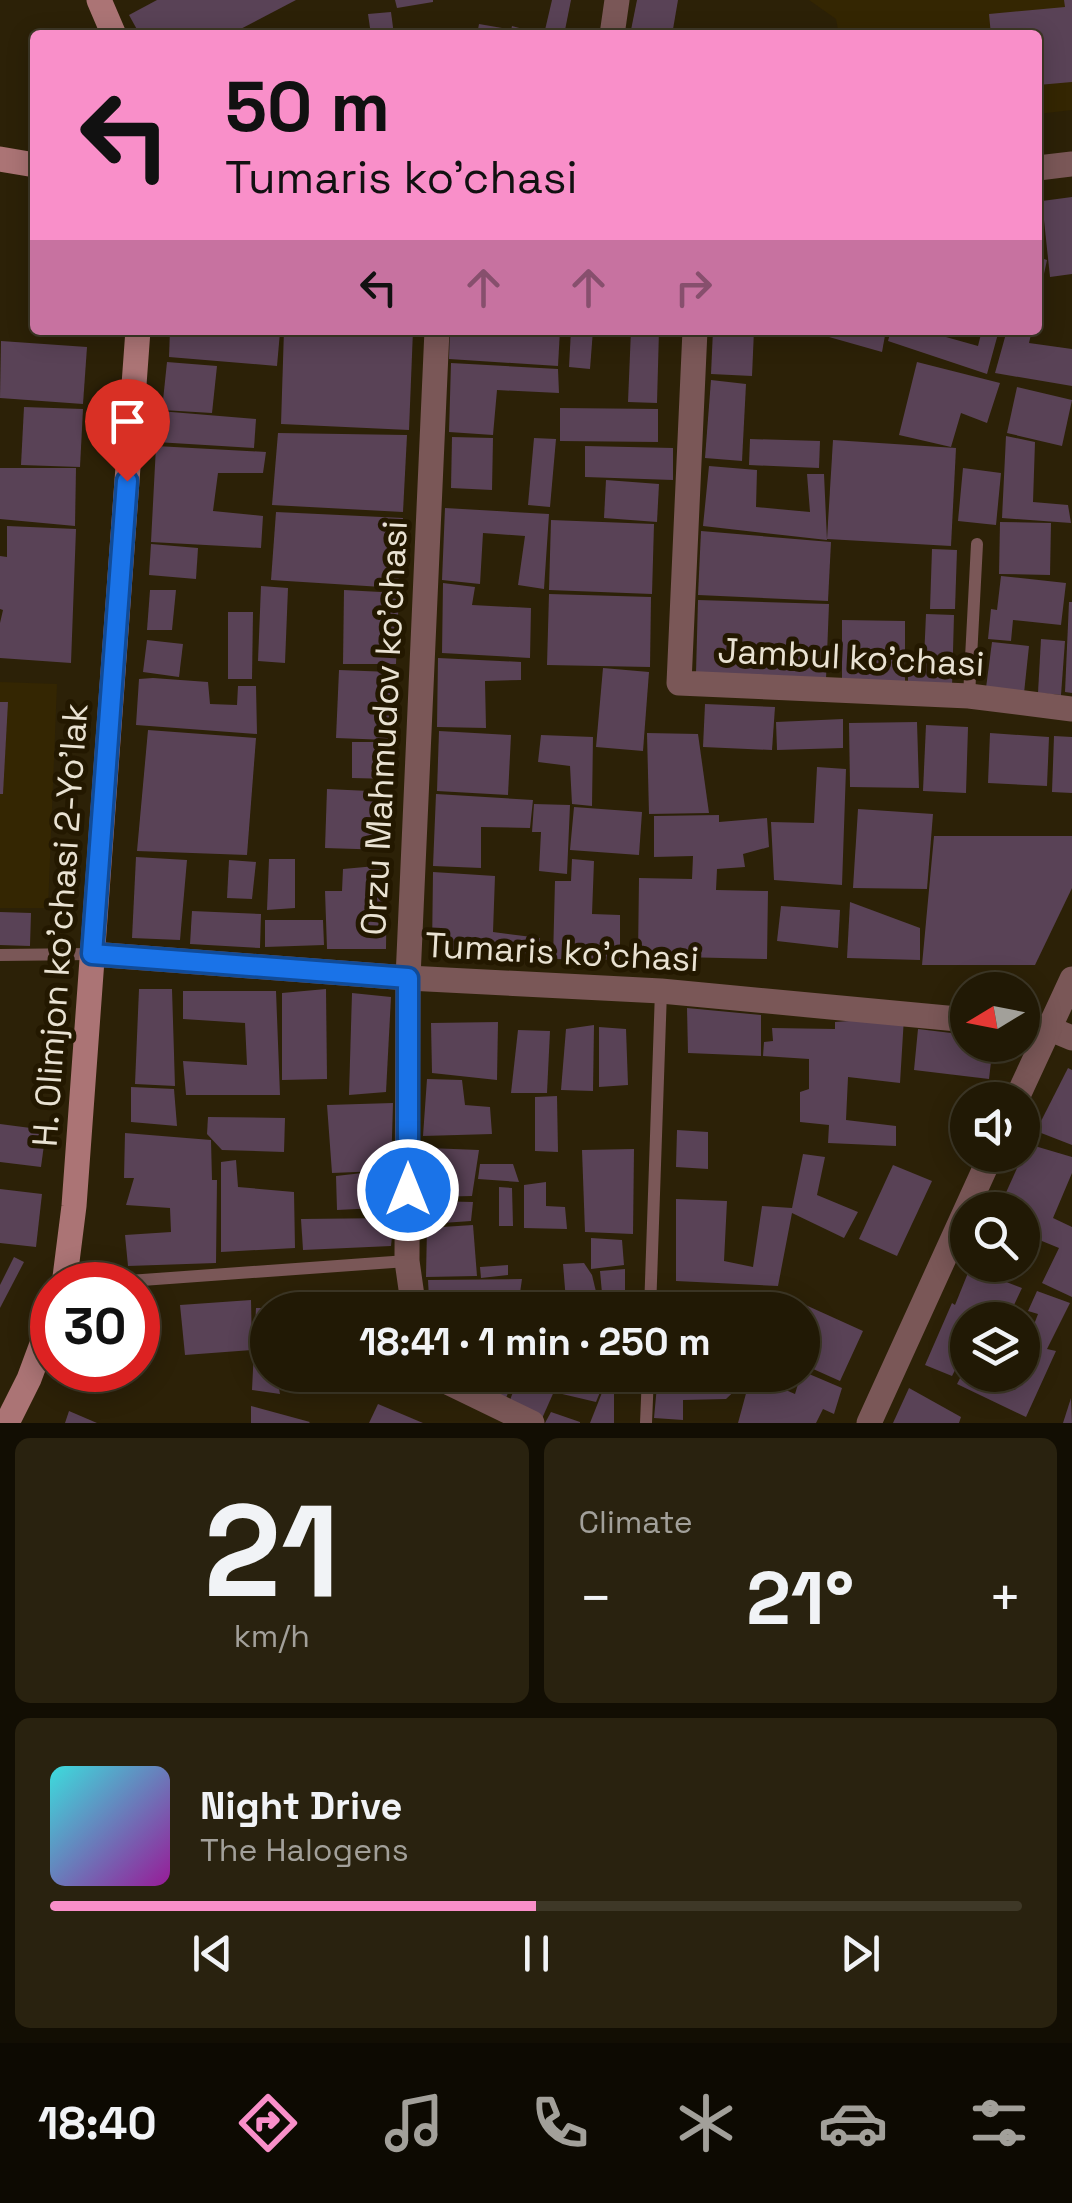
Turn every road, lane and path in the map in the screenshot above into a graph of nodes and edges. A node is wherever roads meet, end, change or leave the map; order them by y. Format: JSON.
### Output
{"nodes":[{"id":1,"x":100,"y":0,"type":"edge"},
{"id":2,"x":617,"y":0,"type":"edge"},
{"id":3,"x":112,"y":30,"type":"edge"},
{"id":4,"x":613,"y":30,"type":"edge"},
{"id":5,"x":0,"y":160,"type":"edge"},
{"id":6,"x":1072,"y":164,"type":"edge"},
{"id":7,"x":30,"y":165,"type":"edge"},
{"id":8,"x":1042,"y":168,"type":"edge"},
{"id":9,"x":138,"y":335,"type":"edge"},
{"id":10,"x":437,"y":335,"type":"edge"},
{"id":11,"x":696,"y":335,"type":"edge"},
{"id":12,"x":978,"y":544,"type":"dead end"},
{"id":13,"x":970,"y":696,"type":"junction"},
{"id":14,"x":1072,"y":709,"type":"edge"},
{"id":15,"x":0,"y":954,"type":"edge"},
{"id":16,"x":92,"y":954,"type":"junction"},
{"id":17,"x":408,"y":978,"type":"junction"},
{"id":18,"x":1072,"y":979,"type":"edge"},
{"id":19,"x":661,"y":991,"type":"junction"},
{"id":20,"x":950,"y":1018,"type":"edge"},
{"id":21,"x":1048,"y":1030,"type":"edge"},
{"id":22,"x":1024,"y":1082,"type":"edge"},
{"id":23,"x":983,"y":1172,"type":"edge"},
{"id":24,"x":408,"y":1261,"type":"junction"},
{"id":25,"x":67,"y":1262,"type":"edge"},
{"id":26,"x":160,"y":1279,"type":"edge"},
{"id":27,"x":412,"y":1292,"type":"edge"},
{"id":28,"x":651,"y":1292,"type":"edge"},
{"id":29,"x":30,"y":1376,"type":"edge"},
{"id":30,"x":468,"y":1392,"type":"edge"},
{"id":31,"x":647,"y":1392,"type":"edge"},
{"id":32,"x":7,"y":1423,"type":"edge"},
{"id":33,"x":532,"y":1423,"type":"edge"},
{"id":34,"x":646,"y":1423,"type":"edge"},
{"id":35,"x":869,"y":1423,"type":"edge"}],
"edges":[{"from":1,"to":3,"type":"main road"},
{"from":2,"to":4,"type":"street"},
{"from":5,"to":7,"type":"main road"},
{"from":6,"to":8,"type":"street"},
{"from":9,"to":16,"type":"main road","name":"H. Olimjon ko'chasi 2-Yo'lak"},
{"from":10,"to":17,"type":"street","name":"Orzu Mahmudov ko'chasi"},
{"from":11,"to":13,"type":"street","name":"Jambul ko'chasi"},
{"from":12,"to":13,"type":"lane"},
{"from":13,"to":14,"type":"street","name":"Jambul ko'chasi"},
{"from":15,"to":16,"type":"lane"},
{"from":16,"to":17,"type":"street","name":"Tumaris ko'chasi"},
{"from":16,"to":25,"type":"main road","name":"H. Olimjon ko'chasi 2-Yo'lak"},
{"from":17,"to":19,"type":"street","name":"Tumaris ko'chasi"},
{"from":17,"to":24,"type":"street","name":"Orzu Mahmudov ko'chasi"},
{"from":18,"to":21,"type":"street"},
{"from":19,"to":20,"type":"street","name":"Tumaris ko'chasi"},
{"from":19,"to":28,"type":"lane"},
{"from":21,"to":22,"type":"street"},
{"from":23,"to":35,"type":"street"},
{"from":24,"to":26,"type":"lane"},
{"from":24,"to":27,"type":"street","name":"Orzu Mahmudov ko'chasi"},
{"from":29,"to":32,"type":"main road"},
{"from":30,"to":33,"type":"street"},
{"from":31,"to":34,"type":"lane"}]}
